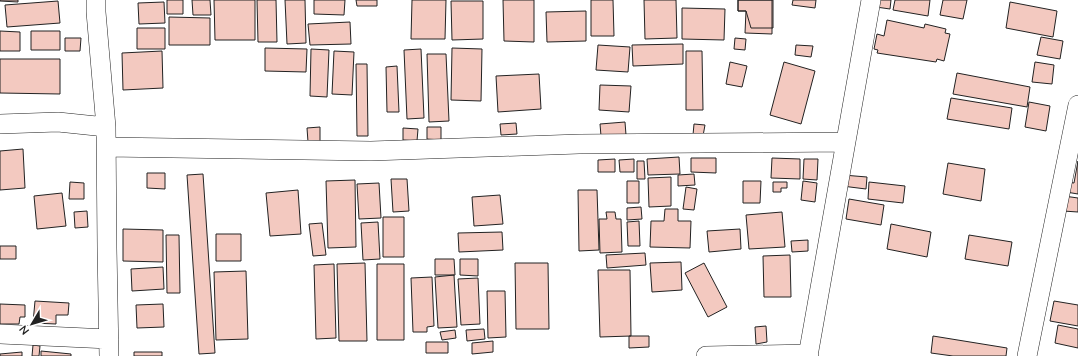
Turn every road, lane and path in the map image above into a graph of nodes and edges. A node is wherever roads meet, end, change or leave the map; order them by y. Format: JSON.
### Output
{"nodes":[{"id":1,"x":96,"y":0,"type":"edge"},
{"id":2,"x":871,"y":0,"type":"edge"},
{"id":3,"x":1078,"y":105,"type":"edge"},
{"id":4,"x":0,"y":124,"type":"edge"},
{"id":5,"x":106,"y":127,"type":"junction"},
{"id":6,"x":846,"y":142,"type":"junction"},
{"id":7,"x":107,"y":146,"type":"junction"},
{"id":8,"x":0,"y":334,"type":"edge"},
{"id":9,"x":109,"y":347,"type":"edge"},
{"id":10,"x":809,"y":355,"type":"edge"},
{"id":11,"x":706,"y":356,"type":"edge"},
{"id":12,"x":1028,"y":356,"type":"edge"}],
"edges":[{"from":1,"to":5,"type":"street"},
{"from":2,"to":6,"type":"street"},
{"from":3,"to":12,"type":"street"},
{"from":4,"to":5,"type":"street"},
{"from":5,"to":7,"type":"street"},
{"from":6,"to":7,"type":"street"},
{"from":6,"to":10,"type":"street"},
{"from":7,"to":9,"type":"street"},
{"from":8,"to":9,"type":"street"},
{"from":10,"to":11,"type":"street"}]}
